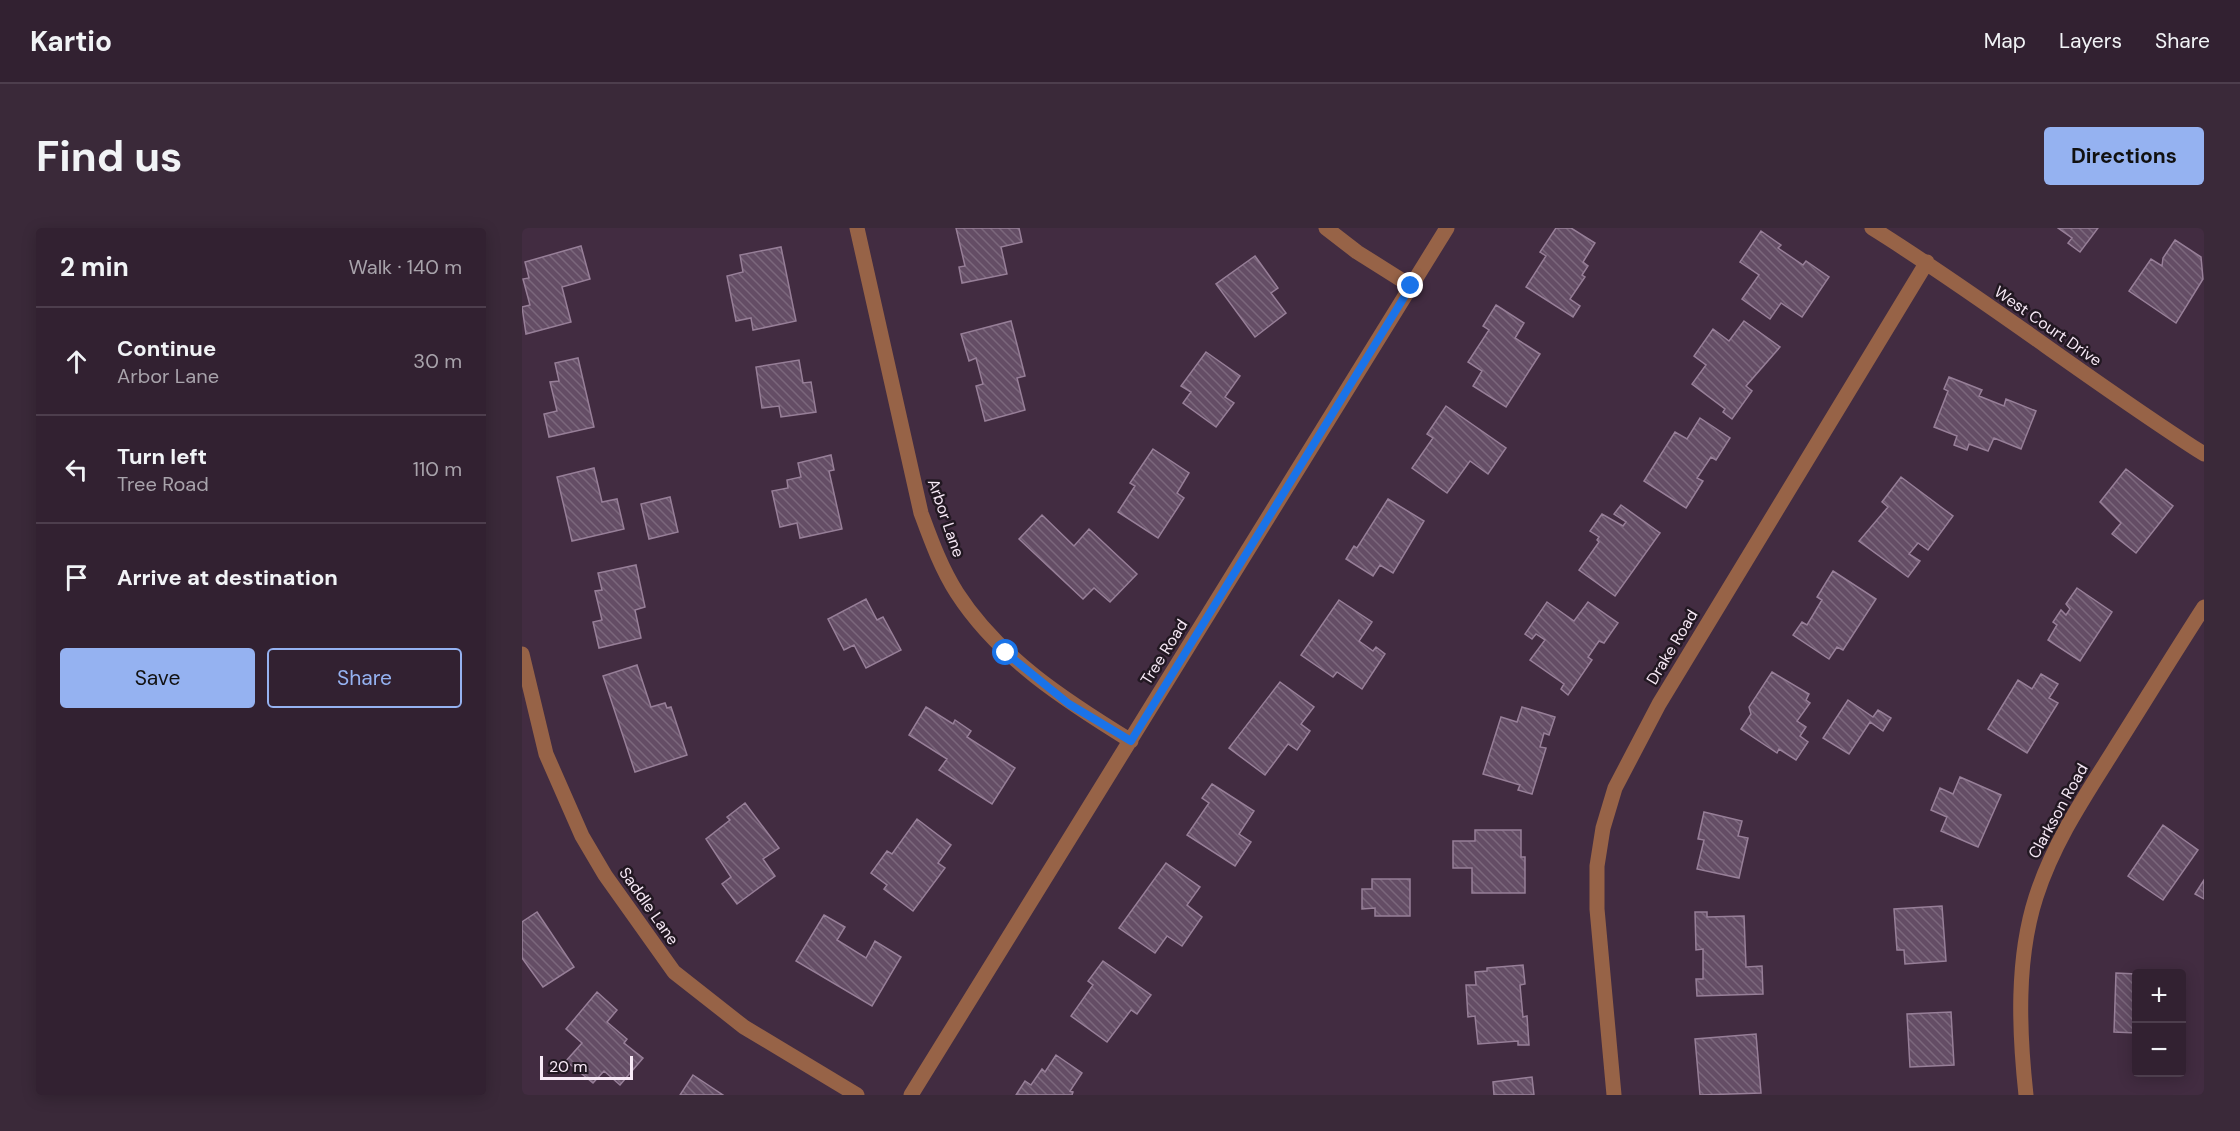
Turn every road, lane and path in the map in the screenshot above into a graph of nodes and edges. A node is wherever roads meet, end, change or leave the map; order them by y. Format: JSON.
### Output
{"nodes":[{"id":1,"x":856,"y":228,"type":"edge"},
{"id":2,"x":1326,"y":228,"type":"edge"},
{"id":3,"x":1447,"y":228,"type":"edge"},
{"id":4,"x":1872,"y":228,"type":"edge"},
{"id":5,"x":1927,"y":262,"type":"junction"},
{"id":6,"x":1411,"y":286,"type":"junction"},
{"id":7,"x":2204,"y":454,"type":"edge"},
{"id":8,"x":2204,"y":607,"type":"edge"},
{"id":9,"x":522,"y":654,"type":"edge"},
{"id":10,"x":1131,"y":741,"type":"junction"},
{"id":11,"x":857,"y":1095,"type":"edge"},
{"id":12,"x":911,"y":1095,"type":"edge"},
{"id":13,"x":1614,"y":1095,"type":"edge"},
{"id":14,"x":2026,"y":1095,"type":"edge"}],
"edges":[{"from":1,"to":10,"type":"street","name":"Arbor Lane"},
{"from":2,"to":6,"type":"street"},
{"from":3,"to":6,"type":"street","name":"Tree Road"},
{"from":4,"to":5,"type":"street","name":"West Court Drive"},
{"from":5,"to":7,"type":"street","name":"West Court Drive"},
{"from":5,"to":13,"type":"street","name":"Drake Road"},
{"from":6,"to":10,"type":"street","name":"Tree Road"},
{"from":8,"to":14,"type":"street","name":"Clarkson Road"},
{"from":9,"to":11,"type":"street","name":"Saddle Lane"},
{"from":10,"to":12,"type":"street","name":"Tree Road"}]}
